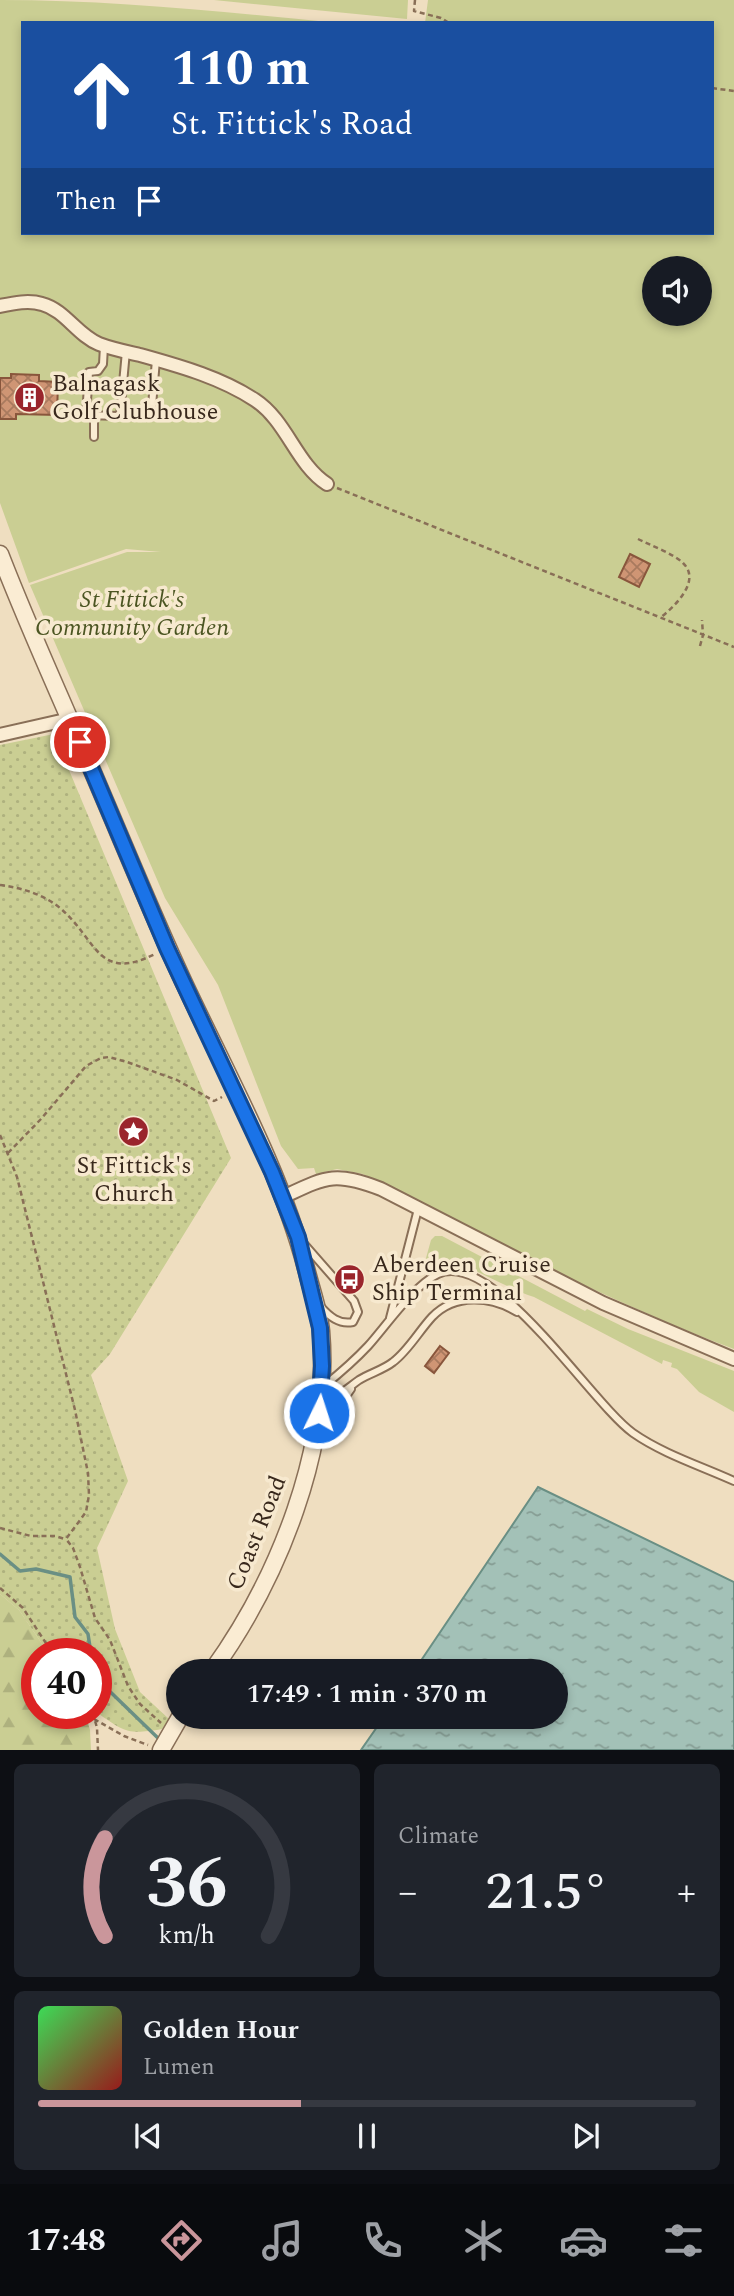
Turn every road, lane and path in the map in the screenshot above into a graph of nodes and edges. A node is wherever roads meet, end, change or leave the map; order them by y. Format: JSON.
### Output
{"nodes":[{"id":1,"x":415,"y":0,"type":"edge"},
{"id":2,"x":446,"y":21,"type":"edge"},
{"id":3,"x":714,"y":88,"type":"edge"},
{"id":4,"x":734,"y":91,"type":"edge"},
{"id":5,"x":0,"y":306,"type":"edge"},
{"id":6,"x":104,"y":345,"type":"junction"},
{"id":7,"x":126,"y":351,"type":"junction"},
{"id":8,"x":156,"y":360,"type":"junction"},
{"id":9,"x":94,"y":415,"type":"junction"},
{"id":10,"x":120,"y":416,"type":"junction"},
{"id":11,"x":94,"y":437,"type":"dead end"},
{"id":12,"x":327,"y":484,"type":"joint"},
{"id":13,"x":638,"y":539,"type":"dead end"},
{"id":14,"x":0,"y":554,"type":"edge"},
{"id":15,"x":6,"y":588,"type":"edge"},
{"id":16,"x":660,"y":618,"type":"junction"},
{"id":17,"x":702,"y":620,"type":"dead end"},
{"id":18,"x":703,"y":635,"type":"junction"},
{"id":19,"x":700,"y":646,"type":"dead end"},
{"id":20,"x":734,"y":647,"type":"edge"},
{"id":21,"x":70,"y":719,"type":"junction"},
{"id":22,"x":0,"y":735,"type":"edge"},
{"id":23,"x":0,"y":885,"type":"edge"},
{"id":24,"x":167,"y":948,"type":"junction"},
{"id":25,"x":235,"y":1092,"type":"junction"},
{"id":26,"x":0,"y":1135,"type":"edge"},
{"id":27,"x":8,"y":1154,"type":"junction"},
{"id":28,"x":283,"y":1197,"type":"junction"},
{"id":29,"x":418,"y":1209,"type":"junction"},
{"id":30,"x":298,"y":1237,"type":"junction"},
{"id":31,"x":315,"y":1300,"type":"junction"},
{"id":32,"x":525,"y":1316,"type":"junction"},
{"id":33,"x":390,"y":1320,"type":"junction"},
{"id":34,"x":734,"y":1359,"type":"edge"},
{"id":35,"x":354,"y":1385,"type":"junction"},
{"id":36,"x":321,"y":1393,"type":"junction"},
{"id":37,"x":314,"y":1443,"type":"junction"},
{"id":38,"x":734,"y":1481,"type":"edge"},
{"id":39,"x":0,"y":1528,"type":"edge"},
{"id":40,"x":66,"y":1539,"type":"junction"},
{"id":41,"x":0,"y":1588,"type":"edge"},
{"id":42,"x":44,"y":1638,"type":"edge"},
{"id":43,"x":220,"y":1659,"type":"edge"},
{"id":44,"x":97,"y":1729,"type":"edge"},
{"id":45,"x":112,"y":1729,"type":"edge"},
{"id":46,"x":170,"y":1729,"type":"edge"},
{"id":47,"x":161,"y":1731,"type":"dead end"},
{"id":48,"x":155,"y":1748,"type":"edge"},
{"id":49,"x":98,"y":1750,"type":"edge"}],
"edges":[{"from":1,"to":2,"type":"path"},
{"from":3,"to":4,"type":"path"},
{"from":5,"to":6,"type":"street"},
{"from":6,"to":7,"type":"street"},
{"from":6,"to":9,"type":"lane"},
{"from":7,"to":8,"type":"street"},
{"from":7,"to":10,"type":"lane"},
{"from":8,"to":10,"type":"lane"},
{"from":8,"to":12,"type":"street"},
{"from":9,"to":10,"type":"lane"},
{"from":9,"to":11,"type":"lane"},
{"from":12,"to":16,"type":"path"},
{"from":13,"to":16,"type":"path"},
{"from":14,"to":15,"type":"street","name":"Coast Road"},
{"from":15,"to":21,"type":"street","name":"Coast Road"},
{"from":16,"to":18,"type":"path"},
{"from":17,"to":18,"type":"path"},
{"from":18,"to":19,"type":"path"},
{"from":18,"to":20,"type":"path"},
{"from":21,"to":22,"type":"street"},
{"from":21,"to":24,"type":"street","name":"Coast Road"},
{"from":23,"to":24,"type":"path"},
{"from":24,"to":25,"type":"street","name":"Coast Road"},
{"from":25,"to":27,"type":"path"},
{"from":25,"to":28,"type":"street","name":"Coast Road"},
{"from":26,"to":27,"type":"path"},
{"from":27,"to":40,"type":"path"},
{"from":28,"to":29,"type":"street"},
{"from":28,"to":30,"type":"street","name":"Coast Road"},
{"from":29,"to":33,"type":"lane"},
{"from":29,"to":34,"type":"street"},
{"from":30,"to":31,"type":"street","name":"Coast Road"},
{"from":30,"to":31,"type":"lane"},
{"from":31,"to":36,"type":"street","name":"Coast Road"},
{"from":32,"to":33,"type":"lane"},
{"from":32,"to":35,"type":"lane"},
{"from":32,"to":38,"type":"lane"},
{"from":33,"to":36,"type":"lane"},
{"from":35,"to":36,"type":"lane"},
{"from":35,"to":37,"type":"lane"},
{"from":36,"to":37,"type":"street","name":"Coast Road"},
{"from":37,"to":43,"type":"street","name":"Coast Road"},
{"from":39,"to":40,"type":"path"},
{"from":40,"to":47,"type":"path"},
{"from":41,"to":42,"type":"path"},
{"from":44,"to":49,"type":"path"},
{"from":45,"to":48,"type":"path"},
{"from":46,"to":48,"type":"street"}]}
